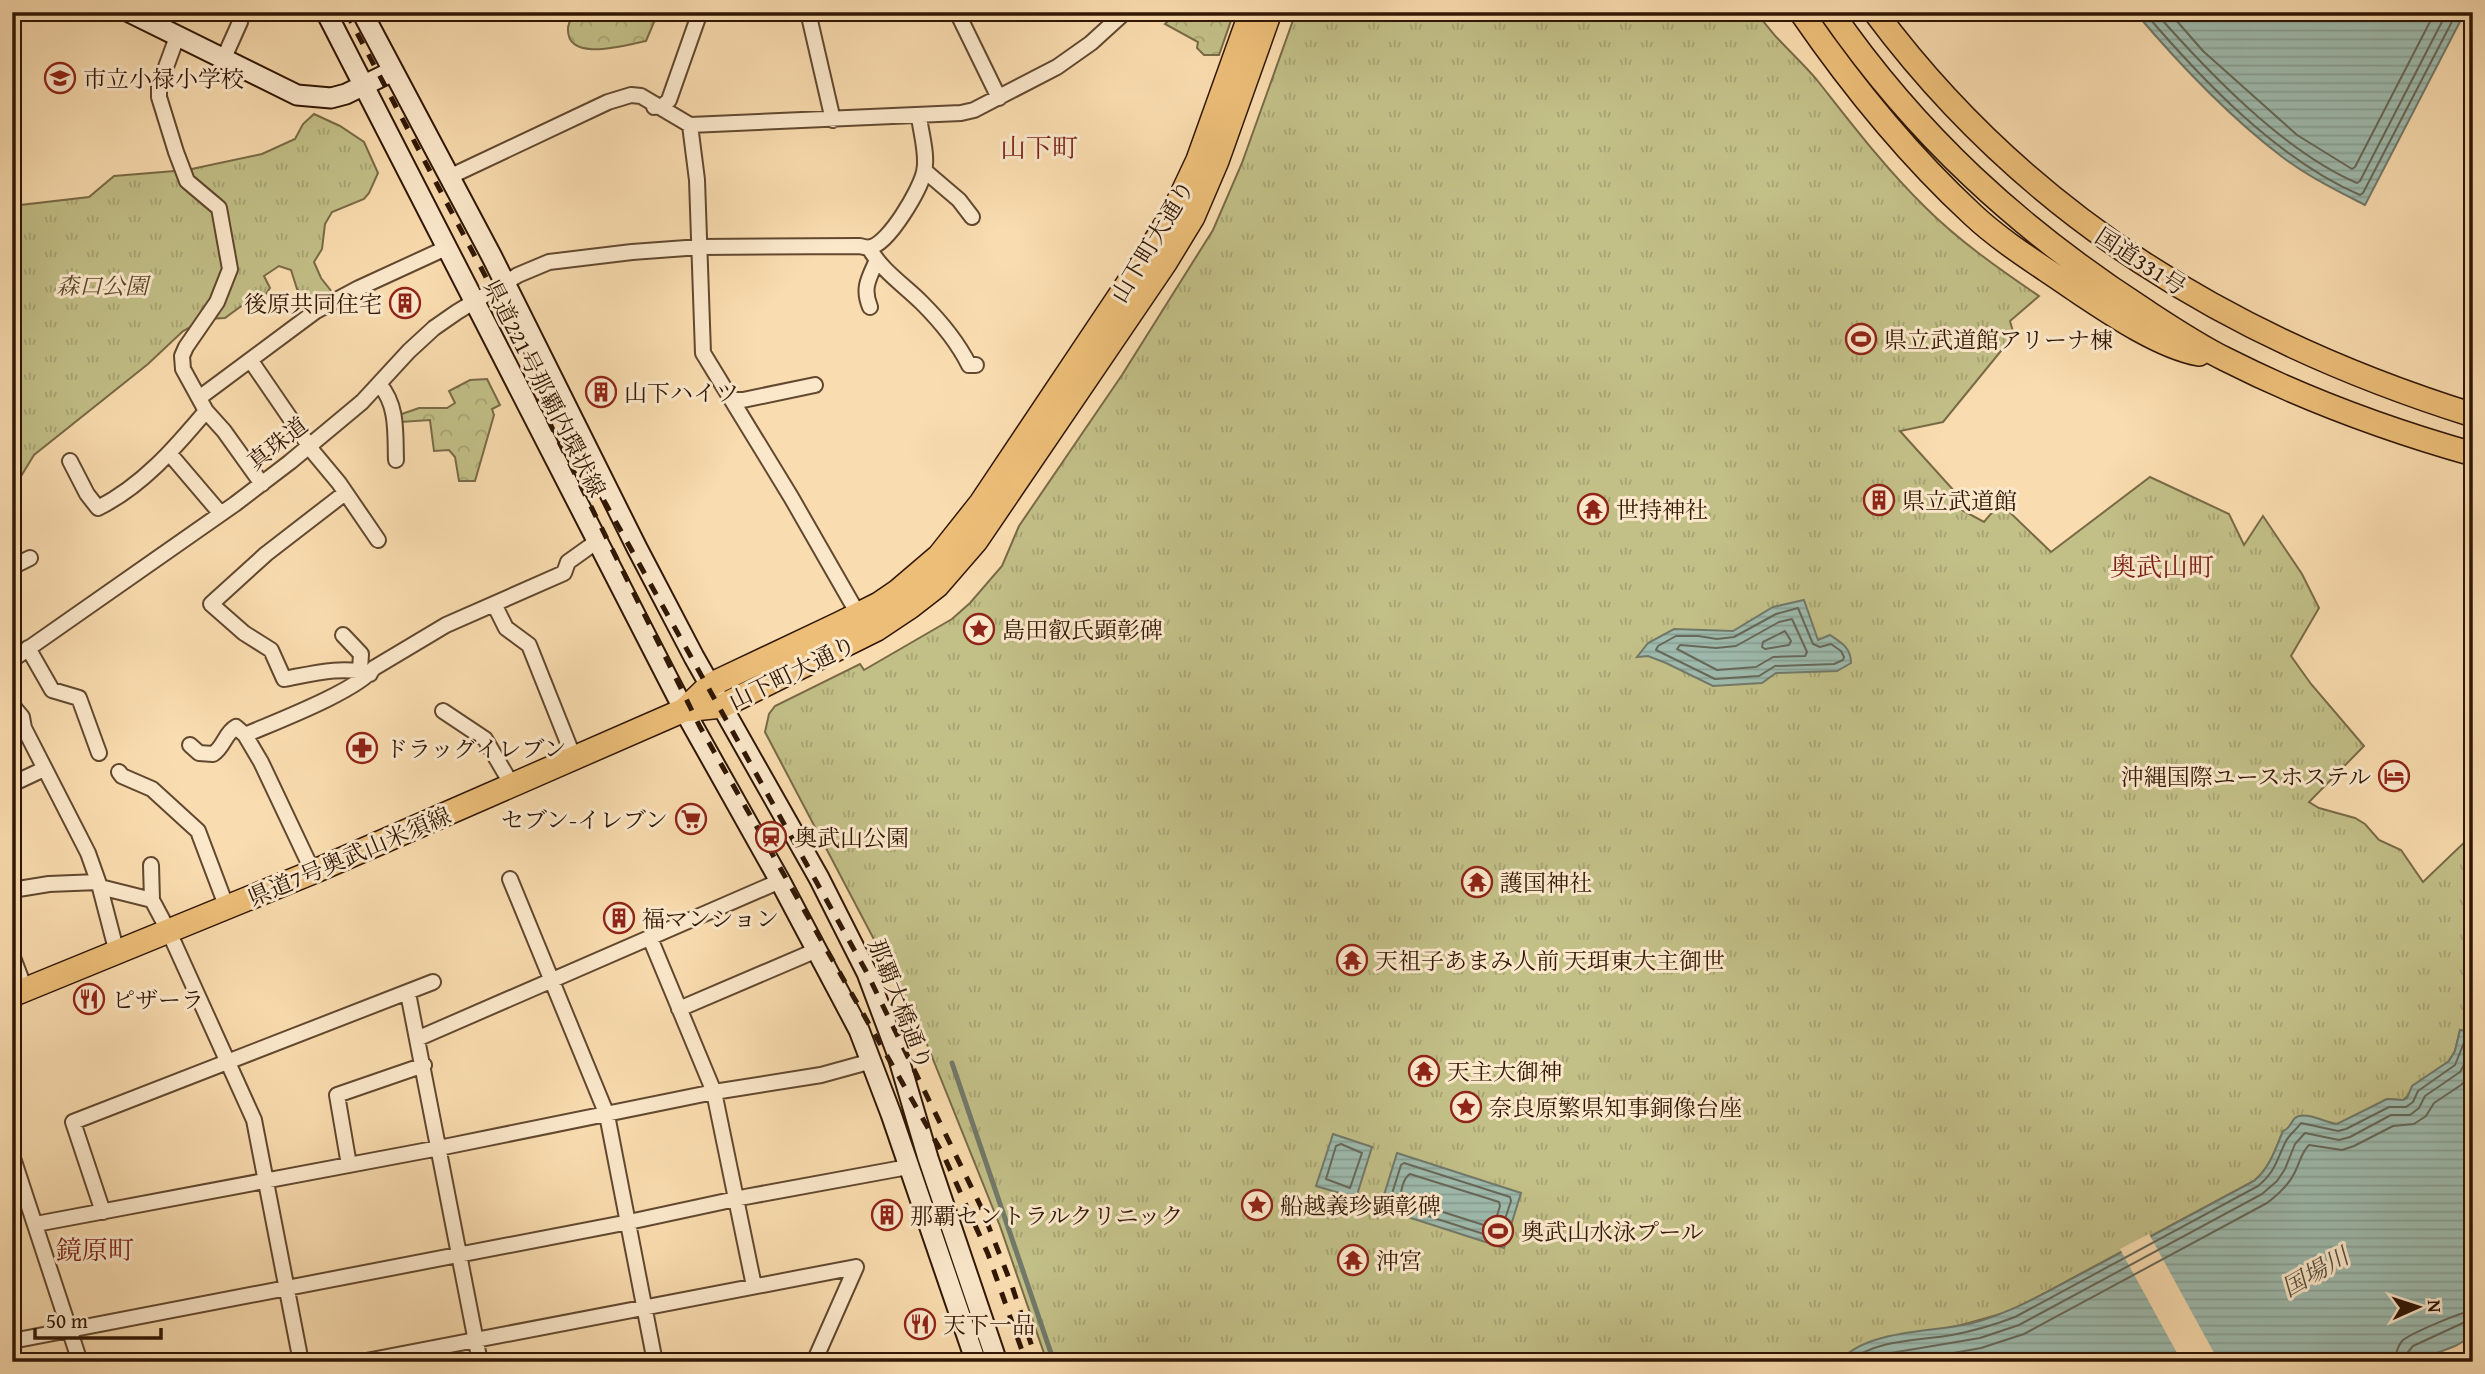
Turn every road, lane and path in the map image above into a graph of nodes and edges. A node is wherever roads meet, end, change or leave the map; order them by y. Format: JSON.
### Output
{"nodes":[{"id":1,"x":128,"y":12,"type":"edge"},
{"id":2,"x":241,"y":12,"type":"edge"},
{"id":3,"x":326,"y":12,"type":"edge"},
{"id":4,"x":362,"y":12,"type":"edge"},
{"id":5,"x":700,"y":12,"type":"edge"},
{"id":6,"x":808,"y":12,"type":"edge"},
{"id":7,"x":957,"y":12,"type":"edge"},
{"id":8,"x":1125,"y":12,"type":"edge"},
{"id":9,"x":1251,"y":12,"type":"edge"},
{"id":10,"x":1270,"y":12,"type":"edge"},
{"id":11,"x":1801,"y":12,"type":"edge"},
{"id":12,"x":1831,"y":12,"type":"edge"},
{"id":13,"x":1875,"y":12,"type":"edge"},
{"id":14,"x":177,"y":37,"type":"junction"},
{"id":15,"x":223,"y":60,"type":"junction"},
{"id":16,"x":393,"y":71,"type":"junction"},
{"id":17,"x":364,"y":86,"type":"junction"},
{"id":18,"x":999,"y":98,"type":"junction"},
{"id":19,"x":656,"y":107,"type":"junction"},
{"id":20,"x":919,"y":117,"type":"junction"},
{"id":21,"x":833,"y":120,"type":"junction"},
{"id":22,"x":690,"y":125,"type":"junction"},
{"id":23,"x":925,"y":171,"type":"junction"},
{"id":24,"x":449,"y":177,"type":"junction"},
{"id":25,"x":972,"y":217,"type":"dead end"},
{"id":26,"x":699,"y":247,"type":"junction"},
{"id":27,"x":446,"y":248,"type":"junction"},
{"id":28,"x":873,"y":254,"type":"junction"},
{"id":29,"x":505,"y":282,"type":"junction"},
{"id":30,"x":473,"y":302,"type":"junction"},
{"id":31,"x":870,"y":307,"type":"dead end"},
{"id":32,"x":2223,"y":358,"type":"junction"},
{"id":33,"x":251,"y":361,"type":"junction"},
{"id":34,"x":976,"y":365,"type":"dead end"},
{"id":35,"x":816,"y":384,"type":"dead end"},
{"id":36,"x":380,"y":385,"type":"junction"},
{"id":37,"x":732,"y":400,"type":"junction"},
{"id":38,"x":203,"y":405,"type":"junction"},
{"id":39,"x":2473,"y":415,"type":"edge"},
{"id":40,"x":310,"y":447,"type":"junction"},
{"id":41,"x":169,"y":453,"type":"junction"},
{"id":42,"x":2473,"y":454,"type":"edge"},
{"id":43,"x":396,"y":460,"type":"dead end"},
{"id":44,"x":70,"y":461,"type":"dead end"},
{"id":45,"x":262,"y":484,"type":"junction"},
{"id":46,"x":345,"y":493,"type":"junction"},
{"id":47,"x":221,"y":514,"type":"junction"},
{"id":48,"x":378,"y":540,"type":"dead end"},
{"id":49,"x":596,"y":542,"type":"junction"},
{"id":50,"x":30,"y":558,"type":"dead end"},
{"id":51,"x":12,"y":568,"type":"edge"},
{"id":52,"x":495,"y":604,"type":"junction"},
{"id":53,"x":858,"y":614,"type":"junction"},
{"id":54,"x":343,"y":635,"type":"dead end"},
{"id":55,"x":28,"y":648,"type":"junction"},
{"id":56,"x":12,"y":660,"type":"edge"},
{"id":57,"x":365,"y":672,"type":"junction"},
{"id":58,"x":710,"y":685,"type":"junction"},
{"id":59,"x":12,"y":705,"type":"edge"},
{"id":60,"x":722,"y":706,"type":"junction"},
{"id":61,"x":684,"y":710,"type":"junction"},
{"id":62,"x":443,"y":711,"type":"dead end"},
{"id":63,"x":245,"y":735,"type":"junction"},
{"id":64,"x":190,"y":745,"type":"dead end"},
{"id":65,"x":99,"y":753,"type":"dead end"},
{"id":66,"x":574,"y":758,"type":"junction"},
{"id":67,"x":44,"y":769,"type":"junction"},
{"id":68,"x":119,"y":772,"type":"dead end"},
{"id":69,"x":12,"y":784,"type":"edge"},
{"id":70,"x":512,"y":785,"type":"junction"},
{"id":71,"x":151,"y":865,"type":"dead end"},
{"id":72,"x":313,"y":872,"type":"junction"},
{"id":73,"x":510,"y":879,"type":"dead end"},
{"id":74,"x":780,"y":881,"type":"junction"},
{"id":75,"x":99,"y":884,"type":"junction"},
{"id":76,"x":12,"y":890,"type":"edge"},
{"id":77,"x":152,"y":900,"type":"junction"},
{"id":78,"x":227,"y":908,"type":"junction"},
{"id":79,"x":169,"y":932,"type":"junction"},
{"id":80,"x":650,"y":938,"type":"junction"},
{"id":81,"x":817,"y":950,"type":"junction"},
{"id":82,"x":117,"y":953,"type":"junction"},
{"id":83,"x":12,"y":955,"type":"edge"},
{"id":84,"x":551,"y":979,"type":"junction"},
{"id":85,"x":433,"y":982,"type":"dead end"},
{"id":86,"x":19,"y":992,"type":"edge"},
{"id":87,"x":408,"y":993,"type":"junction"},
{"id":88,"x":679,"y":1009,"type":"junction"},
{"id":89,"x":419,"y":1038,"type":"junction"},
{"id":90,"x":227,"y":1061,"type":"junction"},
{"id":91,"x":872,"y":1061,"type":"junction"},
{"id":92,"x":424,"y":1065,"type":"junction"},
{"id":93,"x":714,"y":1092,"type":"junction"},
{"id":94,"x":607,"y":1115,"type":"junction"},
{"id":95,"x":439,"y":1148,"type":"junction"},
{"id":96,"x":12,"y":1155,"type":"edge"},
{"id":97,"x":349,"y":1165,"type":"junction"},
{"id":98,"x":908,"y":1167,"type":"junction"},
{"id":99,"x":267,"y":1181,"type":"junction"},
{"id":100,"x":737,"y":1199,"type":"junction"},
{"id":101,"x":103,"y":1212,"type":"junction"},
{"id":102,"x":629,"y":1222,"type":"junction"},
{"id":103,"x":36,"y":1224,"type":"junction"},
{"id":104,"x":460,"y":1254,"type":"junction"},
{"id":105,"x":754,"y":1286,"type":"junction"},
{"id":106,"x":288,"y":1288,"type":"junction"},
{"id":107,"x":645,"y":1307,"type":"junction"},
{"id":108,"x":70,"y":1329,"type":"junction"},
{"id":109,"x":476,"y":1339,"type":"junction"},
{"id":110,"x":12,"y":1341,"type":"edge"},
{"id":111,"x":80,"y":1362,"type":"edge"},
{"id":112,"x":301,"y":1362,"type":"edge"},
{"id":113,"x":360,"y":1362,"type":"edge"},
{"id":114,"x":480,"y":1362,"type":"edge"},
{"id":115,"x":655,"y":1362,"type":"edge"},
{"id":116,"x":814,"y":1362,"type":"edge"},
{"id":117,"x":976,"y":1362,"type":"edge"},
{"id":118,"x":997,"y":1362,"type":"edge"}],
"edges":[{"from":1,"to":14,"type":"main road"},
{"from":2,"to":15,"type":"street"},
{"from":3,"to":17,"type":"main road","name":"県道221号那覇内環状線"},
{"from":4,"to":16,"type":"main road","name":"県道221号那覇内環状線"},
{"from":5,"to":19,"type":"street"},
{"from":6,"to":21,"type":"street"},
{"from":7,"to":18,"type":"street"},
{"from":8,"to":18,"type":"street"},
{"from":9,"to":53,"type":"main road","name":"山下町大通り"},
{"from":10,"to":60,"type":"main road","name":"山下町大通り"},
{"from":11,"to":32,"type":"main road","name":"国道331号"},
{"from":12,"to":32,"type":"main road","name":"国道331号"},
{"from":13,"to":39,"type":"main road","name":"国道331号"},
{"from":14,"to":15,"type":"main road"},
{"from":14,"to":38,"type":"street"},
{"from":15,"to":17,"type":"main road"},
{"from":16,"to":17,"type":"main road"},
{"from":16,"to":24,"type":"main road","name":"県道221号那覇内環状線"},
{"from":17,"to":27,"type":"main road","name":"県道221号那覇内環状線"},
{"from":18,"to":20,"type":"street"},
{"from":19,"to":22,"type":"street"},
{"from":19,"to":24,"type":"street"},
{"from":20,"to":21,"type":"street"},
{"from":20,"to":23,"type":"street"},
{"from":21,"to":22,"type":"street"},
{"from":22,"to":26,"type":"street"},
{"from":23,"to":25,"type":"street"},
{"from":23,"to":28,"type":"street"},
{"from":24,"to":29,"type":"main road","name":"県道221号那覇内環状線"},
{"from":26,"to":28,"type":"street","name":"真珠道"},
{"from":26,"to":29,"type":"street","name":"真珠道"},
{"from":26,"to":37,"type":"street"},
{"from":27,"to":30,"type":"main road","name":"県道221号那覇内環状線"},
{"from":27,"to":33,"type":"street"},
{"from":28,"to":31,"type":"street"},
{"from":28,"to":34,"type":"street"},
{"from":29,"to":30,"type":"street","name":"真珠道"},
{"from":29,"to":58,"type":"main road","name":"県道221号那覇内環状線"},
{"from":30,"to":36,"type":"street","name":"真珠道"},
{"from":30,"to":49,"type":"main road","name":"県道221号那覇内環状線"},
{"from":32,"to":42,"type":"main road","name":"国道331号"},
{"from":33,"to":38,"type":"street"},
{"from":33,"to":40,"type":"street"},
{"from":35,"to":37,"type":"street"},
{"from":36,"to":40,"type":"street","name":"真珠道"},
{"from":36,"to":43,"type":"street"},
{"from":37,"to":53,"type":"street"},
{"from":38,"to":41,"type":"street"},
{"from":38,"to":45,"type":"street"},
{"from":40,"to":45,"type":"street","name":"真珠道"},
{"from":40,"to":46,"type":"street"},
{"from":41,"to":44,"type":"street"},
{"from":41,"to":47,"type":"street"},
{"from":45,"to":47,"type":"street","name":"真珠道"},
{"from":46,"to":48,"type":"street"},
{"from":46,"to":57,"type":"street"},
{"from":47,"to":55,"type":"street","name":"真珠道"},
{"from":49,"to":52,"type":"street"},
{"from":49,"to":61,"type":"main road","name":"県道221号那覇内環状線"},
{"from":50,"to":51,"type":"street"},
{"from":52,"to":57,"type":"street"},
{"from":52,"to":66,"type":"street"},
{"from":53,"to":58,"type":"main road","name":"山下町大通り"},
{"from":54,"to":57,"type":"street"},
{"from":55,"to":56,"type":"street","name":"真珠道"},
{"from":55,"to":65,"type":"street"},
{"from":57,"to":63,"type":"street"},
{"from":58,"to":60,"type":"main road","name":"那覇大橋通り"},
{"from":58,"to":61,"type":"main road","name":"山下町大通り"},
{"from":59,"to":67,"type":"street"},
{"from":60,"to":61,"type":"main road","name":"山下町大通り"},
{"from":60,"to":118,"type":"main road","name":"那覇大橋通り"},
{"from":61,"to":66,"type":"main road","name":"県道7号奥武山米須線"},
{"from":61,"to":74,"type":"main road","name":"那覇大橋通り"},
{"from":62,"to":70,"type":"street"},
{"from":63,"to":64,"type":"street"},
{"from":63,"to":72,"type":"street"},
{"from":66,"to":70,"type":"main road","name":"県道7号奥武山米須線"},
{"from":67,"to":69,"type":"street"},
{"from":67,"to":75,"type":"street"},
{"from":68,"to":78,"type":"street"},
{"from":70,"to":72,"type":"main road","name":"県道7号奥武山米須線"},
{"from":71,"to":77,"type":"street"},
{"from":72,"to":78,"type":"main road","name":"県道7号奥武山米須線"},
{"from":73,"to":84,"type":"street"},
{"from":74,"to":80,"type":"street"},
{"from":74,"to":81,"type":"main road","name":"那覇大橋通り"},
{"from":75,"to":76,"type":"street"},
{"from":75,"to":77,"type":"street"},
{"from":75,"to":82,"type":"street"},
{"from":77,"to":79,"type":"street"},
{"from":78,"to":79,"type":"main road","name":"県道7号奥武山米須線"},
{"from":79,"to":82,"type":"main road","name":"県道7号奥武山米須線"},
{"from":79,"to":90,"type":"street"},
{"from":80,"to":84,"type":"street"},
{"from":80,"to":88,"type":"street"},
{"from":81,"to":88,"type":"street"},
{"from":81,"to":91,"type":"main road","name":"那覇大橋通り"},
{"from":82,"to":86,"type":"main road","name":"県道7号奥武山米須線"},
{"from":83,"to":86,"type":"street"},
{"from":84,"to":89,"type":"street"},
{"from":84,"to":94,"type":"street"},
{"from":85,"to":87,"type":"street"},
{"from":87,"to":89,"type":"street"},
{"from":87,"to":90,"type":"street"},
{"from":88,"to":93,"type":"street"},
{"from":89,"to":92,"type":"street"},
{"from":90,"to":99,"type":"street"},
{"from":90,"to":101,"type":"street"},
{"from":91,"to":93,"type":"street"},
{"from":91,"to":98,"type":"main road","name":"那覇大橋通り"},
{"from":92,"to":95,"type":"street"},
{"from":92,"to":97,"type":"street"},
{"from":93,"to":94,"type":"street"},
{"from":93,"to":100,"type":"street"},
{"from":94,"to":95,"type":"street"},
{"from":94,"to":102,"type":"street"},
{"from":95,"to":97,"type":"street"},
{"from":95,"to":104,"type":"street"},
{"from":96,"to":103,"type":"street"},
{"from":97,"to":99,"type":"street"},
{"from":98,"to":100,"type":"street"},
{"from":98,"to":117,"type":"main road","name":"那覇大橋通り"},
{"from":99,"to":101,"type":"street"},
{"from":99,"to":106,"type":"street"},
{"from":100,"to":102,"type":"street"},
{"from":100,"to":105,"type":"street"},
{"from":101,"to":103,"type":"street"},
{"from":102,"to":104,"type":"street"},
{"from":102,"to":107,"type":"street"},
{"from":103,"to":108,"type":"street"},
{"from":104,"to":106,"type":"street"},
{"from":104,"to":109,"type":"street"},
{"from":105,"to":107,"type":"street"},
{"from":105,"to":116,"type":"street"},
{"from":106,"to":108,"type":"street"},
{"from":106,"to":112,"type":"street"},
{"from":107,"to":109,"type":"street"},
{"from":107,"to":115,"type":"street"},
{"from":108,"to":110,"type":"street"},
{"from":108,"to":111,"type":"street"},
{"from":109,"to":113,"type":"street"},
{"from":109,"to":114,"type":"street"}]}
